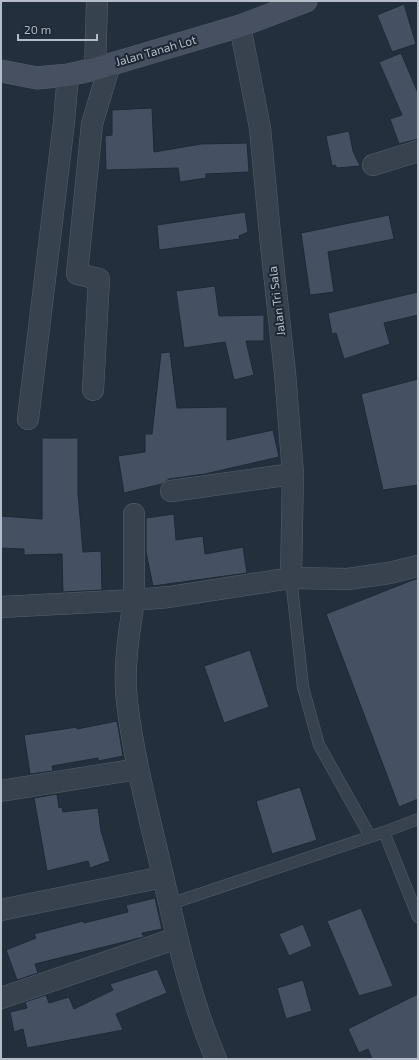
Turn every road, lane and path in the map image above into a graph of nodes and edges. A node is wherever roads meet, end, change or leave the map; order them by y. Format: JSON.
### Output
{"nodes":[{"id":1,"x":97,"y":1,"type":"edge"},
{"id":2,"x":306,"y":1,"type":"edge"},
{"id":3,"x":240,"y":26,"type":"junction"},
{"id":4,"x":103,"y":66,"type":"junction"},
{"id":5,"x":1,"y":71,"type":"edge"},
{"id":6,"x":68,"y":75,"type":"junction"},
{"id":7,"x":418,"y":150,"type":"edge"},
{"id":8,"x":373,"y":165,"type":"dead end"},
{"id":9,"x":92,"y":390,"type":"dead end"},
{"id":10,"x":28,"y":419,"type":"dead end"},
{"id":11,"x":293,"y":474,"type":"junction"},
{"id":12,"x":171,"y":491,"type":"dead end"},
{"id":13,"x":134,"y":514,"type":"dead end"},
{"id":14,"x":418,"y":566,"type":"edge"},
{"id":15,"x":291,"y":578,"type":"junction"},
{"id":16,"x":134,"y":600,"type":"junction"},
{"id":17,"x":1,"y":607,"type":"edge"},
{"id":18,"x":138,"y":769,"type":"junction"},
{"id":19,"x":1,"y":791,"type":"edge"},
{"id":20,"x":418,"y":819,"type":"edge"},
{"id":21,"x":384,"y":832,"type":"junction"},
{"id":22,"x":370,"y":836,"type":"junction"},
{"id":23,"x":164,"y":877,"type":"junction"},
{"id":24,"x":170,"y":904,"type":"junction"},
{"id":25,"x":1,"y":910,"type":"edge"},
{"id":26,"x":418,"y":917,"type":"edge"},
{"id":27,"x":177,"y":938,"type":"junction"},
{"id":28,"x":1,"y":998,"type":"edge"},
{"id":29,"x":216,"y":1059,"type":"edge"}],
"edges":[{"from":1,"to":4,"type":"street"},
{"from":2,"to":3,"type":"main road","name":"Jalan Tanah Lot"},
{"from":3,"to":4,"type":"main road","name":"Jalan Tanah Lot"},
{"from":3,"to":11,"type":"street","name":"Jalan Tri Sala"},
{"from":4,"to":6,"type":"main road","name":"Jalan Tanah Lot"},
{"from":4,"to":9,"type":"street"},
{"from":5,"to":6,"type":"main road","name":"Jalan Tanah Lot"},
{"from":6,"to":10,"type":"street"},
{"from":7,"to":8,"type":"street"},
{"from":11,"to":12,"type":"street"},
{"from":11,"to":15,"type":"street","name":"Jalan Tri Sala"},
{"from":13,"to":16,"type":"street"},
{"from":14,"to":15,"type":"street"},
{"from":15,"to":16,"type":"street"},
{"from":15,"to":22,"type":"lane"},
{"from":16,"to":17,"type":"street"},
{"from":16,"to":18,"type":"street"},
{"from":18,"to":19,"type":"street"},
{"from":18,"to":23,"type":"street"},
{"from":20,"to":21,"type":"lane"},
{"from":21,"to":22,"type":"lane"},
{"from":21,"to":26,"type":"lane"},
{"from":22,"to":24,"type":"lane"},
{"from":23,"to":24,"type":"street"},
{"from":23,"to":25,"type":"street"},
{"from":24,"to":27,"type":"street"},
{"from":27,"to":28,"type":"street"},
{"from":27,"to":29,"type":"street"}]}
